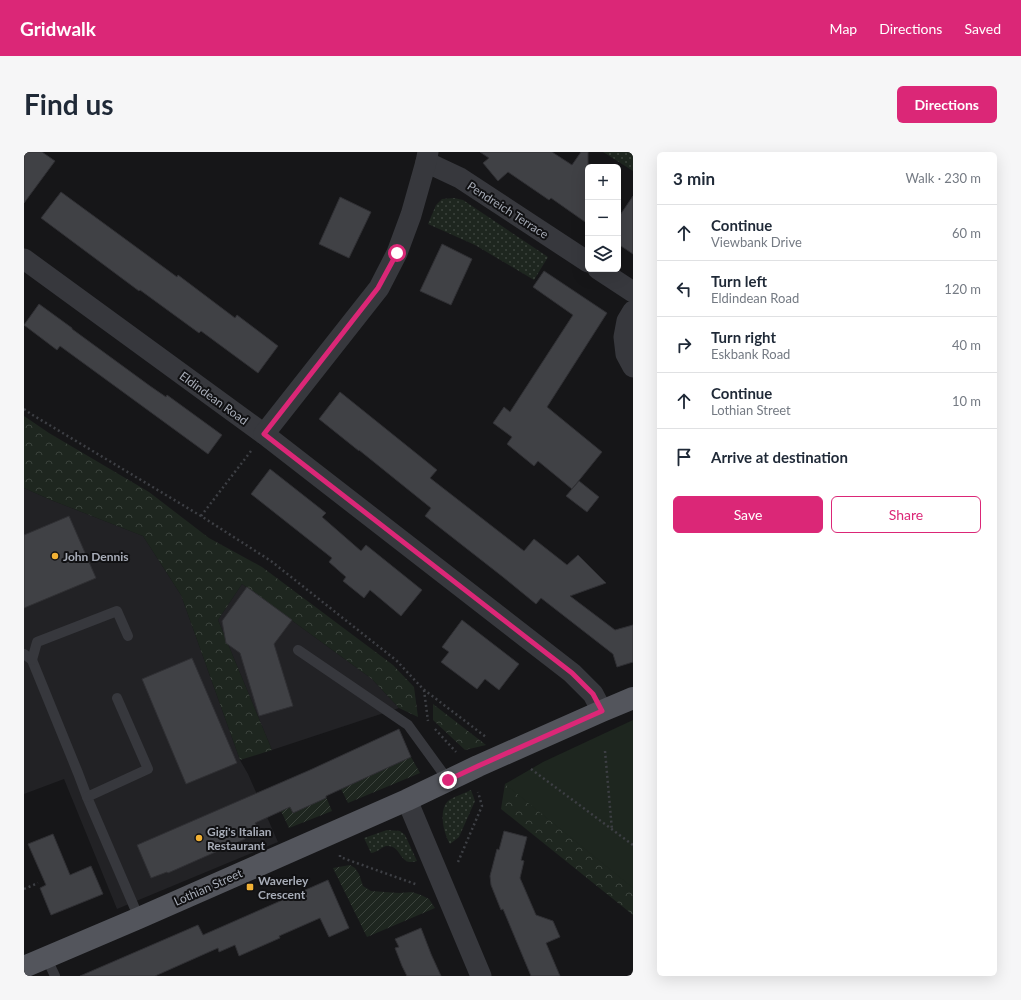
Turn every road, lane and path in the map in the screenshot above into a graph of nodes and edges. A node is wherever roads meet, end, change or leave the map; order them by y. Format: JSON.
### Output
{"nodes":[{"id":1,"x":427,"y":157,"type":"edge"},
{"id":2,"x":24,"y":259,"type":"edge"},
{"id":3,"x":585,"y":260,"type":"edge"},
{"id":4,"x":603,"y":272,"type":"edge"},
{"id":5,"x":633,"y":292,"type":"edge"},
{"id":6,"x":633,"y":311,"type":"edge"},
{"id":7,"x":633,"y":367,"type":"edge"},
{"id":8,"x":24,"y":409,"type":"edge"},
{"id":9,"x":264,"y":434,"type":"junction"},
{"id":10,"x":201,"y":516,"type":"junction"},
{"id":11,"x":128,"y":636,"type":"dead end"},
{"id":12,"x":298,"y":650,"type":"dead end"},
{"id":13,"x":28,"y":657,"type":"edge"},
{"id":14,"x":117,"y":698,"type":"dead end"},
{"id":15,"x":633,"y":698,"type":"edge"},
{"id":16,"x":602,"y":711,"type":"junction"},
{"id":17,"x":488,"y":738,"type":"dead end"},
{"id":18,"x":605,"y":751,"type":"dead end"},
{"id":19,"x":530,"y":768,"type":"dead end"},
{"id":20,"x":448,"y":780,"type":"junction"},
{"id":21,"x":86,"y":797,"type":"junction"},
{"id":22,"x":407,"y":800,"type":"junction"},
{"id":23,"x":612,"y":830,"type":"junction"},
{"id":24,"x":633,"y":845,"type":"edge"},
{"id":25,"x":38,"y":883,"type":"dead end"},
{"id":26,"x":24,"y":889,"type":"edge"},
{"id":27,"x":138,"y":918,"type":"junction"},
{"id":28,"x":24,"y":966,"type":"edge"},
{"id":29,"x":50,"y":966,"type":"edge"},
{"id":30,"x":481,"y":976,"type":"edge"}],
"edges":[{"from":1,"to":3,"type":"street","name":"Pendreich Terrace"},
{"from":1,"to":9,"type":"street"},
{"from":2,"to":9,"type":"street","name":"Eldindean Road"},
{"from":4,"to":5,"type":"street"},
{"from":6,"to":7,"type":"street"},
{"from":8,"to":10,"type":"path"},
{"from":9,"to":10,"type":"path"},
{"from":9,"to":16,"type":"street","name":"Eldindean Road"},
{"from":10,"to":17,"type":"path"},
{"from":11,"to":13,"type":"lane"},
{"from":12,"to":20,"type":"lane"},
{"from":13,"to":21,"type":"lane"},
{"from":14,"to":21,"type":"lane"},
{"from":15,"to":16,"type":"main road","name":"Lothian Street"},
{"from":16,"to":20,"type":"main road","name":"Lothian Street"},
{"from":18,"to":23,"type":"path"},
{"from":19,"to":23,"type":"path"},
{"from":20,"to":22,"type":"main road","name":"Lothian Street"},
{"from":21,"to":27,"type":"lane"},
{"from":22,"to":27,"type":"main road","name":"Lothian Street"},
{"from":22,"to":30,"type":"street"},
{"from":23,"to":24,"type":"path"},
{"from":25,"to":26,"type":"path"},
{"from":27,"to":29,"type":"main road","name":"Lothian Street"},
{"from":28,"to":29,"type":"main road","name":"Lothian Street"}]}
